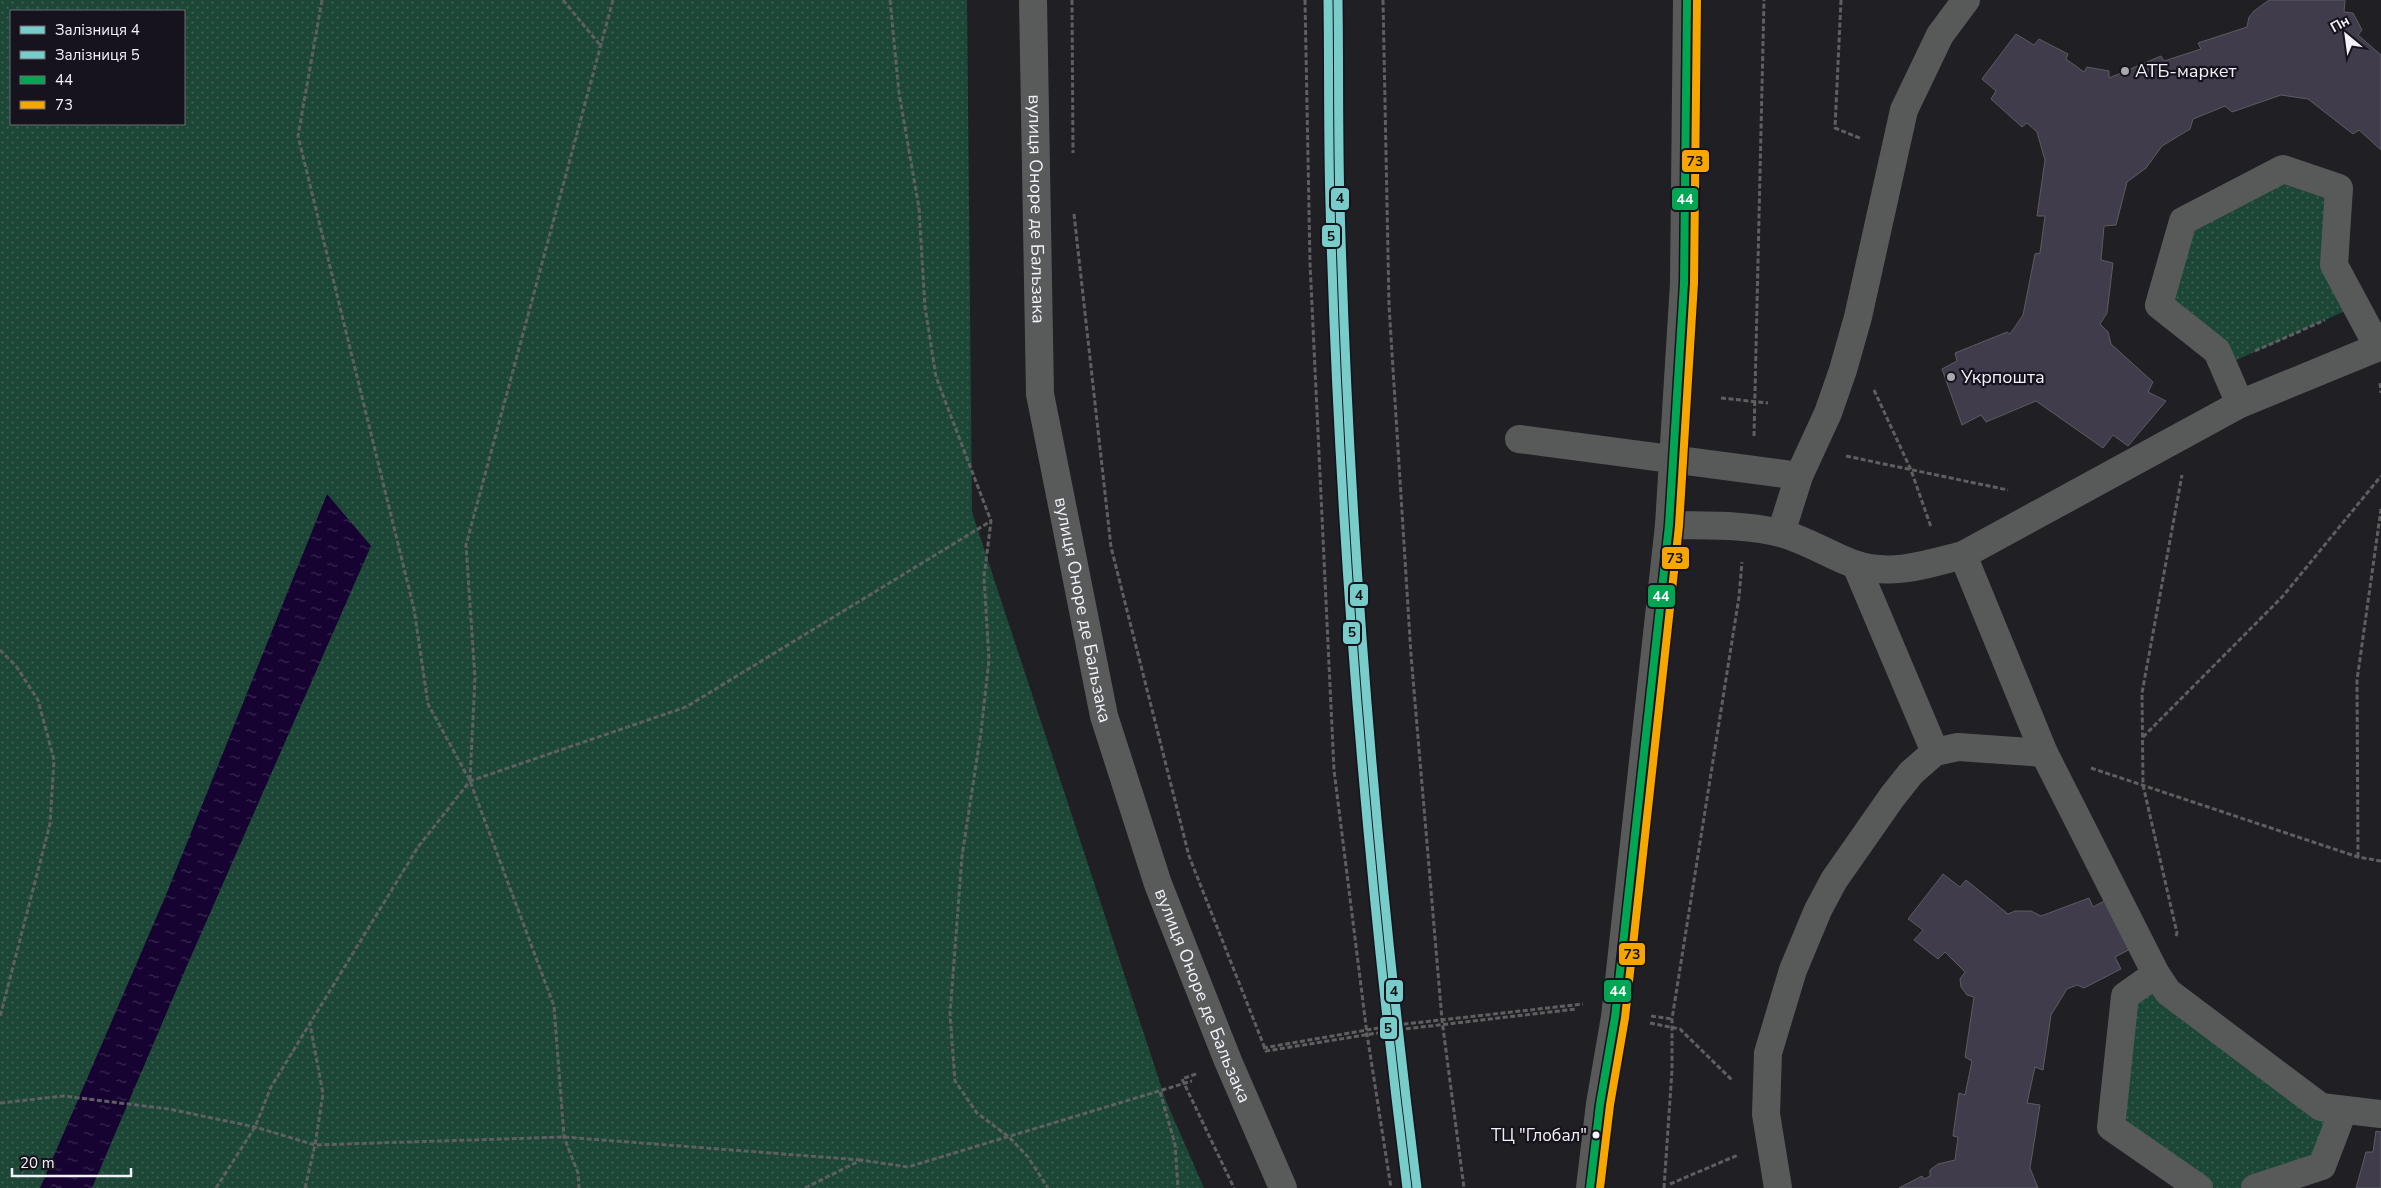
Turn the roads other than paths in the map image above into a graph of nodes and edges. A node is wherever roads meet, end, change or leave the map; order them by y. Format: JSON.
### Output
{"nodes":[{"id":1,"x":1033,"y":0,"type":"edge"},
{"id":2,"x":1687,"y":0,"type":"edge"},
{"id":3,"x":1966,"y":0,"type":"edge"},
{"id":4,"x":2379,"y":347,"type":"edge"},
{"id":5,"x":2240,"y":404,"type":"junction"},
{"id":6,"x":1519,"y":439,"type":"dead end"},
{"id":7,"x":1673,"y":461,"type":"junction"},
{"id":8,"x":1799,"y":476,"type":"junction"},
{"id":9,"x":1669,"y":525,"type":"junction"},
{"id":10,"x":1781,"y":533,"type":"junction"},
{"id":11,"x":1953,"y":558,"type":"junction"},
{"id":12,"x":1856,"y":565,"type":"junction"},
{"id":13,"x":1935,"y":752,"type":"junction"},
{"id":14,"x":2044,"y":752,"type":"junction"},
{"id":15,"x":2156,"y":974,"type":"junction"},
{"id":16,"x":2343,"y":1111,"type":"junction"},
{"id":17,"x":2381,"y":1114,"type":"edge"},
{"id":18,"x":1283,"y":1188,"type":"edge"},
{"id":19,"x":1590,"y":1188,"type":"edge"},
{"id":20,"x":1778,"y":1188,"type":"edge"},
{"id":21,"x":2199,"y":1188,"type":"edge"},
{"id":22,"x":2255,"y":1188,"type":"edge"}],
"edges":[{"from":1,"to":18,"type":"main road","name":"вулиця Оноре де Бальзака"},
{"from":2,"to":7,"type":"street"},
{"from":3,"to":8,"type":"street"},
{"from":4,"to":5,"type":"street"},
{"from":4,"to":5,"type":"street"},
{"from":5,"to":11,"type":"street"},
{"from":6,"to":7,"type":"street"},
{"from":7,"to":8,"type":"street"},
{"from":7,"to":9,"type":"street"},
{"from":8,"to":10,"type":"street"},
{"from":9,"to":10,"type":"street"},
{"from":9,"to":19,"type":"street"},
{"from":10,"to":12,"type":"street"},
{"from":11,"to":12,"type":"street"},
{"from":11,"to":14,"type":"street"},
{"from":12,"to":13,"type":"street"},
{"from":13,"to":14,"type":"street"},
{"from":13,"to":20,"type":"street"},
{"from":14,"to":15,"type":"street"},
{"from":15,"to":16,"type":"street"},
{"from":15,"to":21,"type":"street"},
{"from":16,"to":17,"type":"street"},
{"from":16,"to":22,"type":"street"}]}
